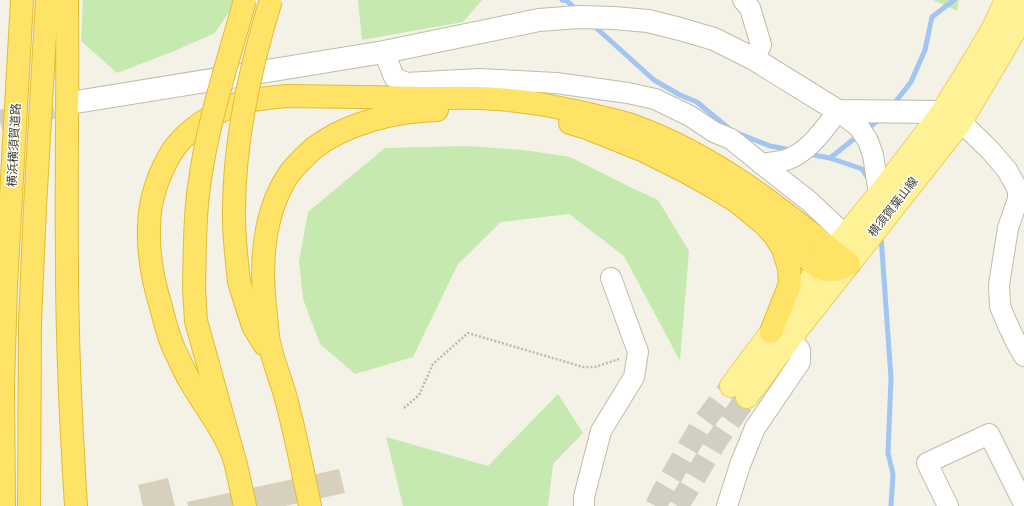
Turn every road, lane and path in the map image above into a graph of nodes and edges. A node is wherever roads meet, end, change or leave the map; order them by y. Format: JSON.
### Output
{"nodes":[{"id":1,"x":9,"y":0,"type":"edge"},
{"id":2,"x":22,"y":0,"type":"edge"},
{"id":3,"x":48,"y":0,"type":"edge"},
{"id":4,"x":67,"y":0,"type":"edge"},
{"id":5,"x":245,"y":0,"type":"edge"},
{"id":6,"x":271,"y":0,"type":"edge"},
{"id":7,"x":744,"y":0,"type":"edge"},
{"id":8,"x":763,"y":0,"type":"edge"},
{"id":9,"x":1006,"y":0,"type":"edge"},
{"id":10,"x":1024,"y":8,"type":"edge"},
{"id":11,"x":754,"y":26,"type":"junction"},
{"id":12,"x":384,"y":52,"type":"junction"},
{"id":13,"x":754,"y":59,"type":"junction"},
{"id":14,"x":76,"y":102,"type":"tunnel mouth"},
{"id":15,"x":838,"y":111,"type":"junction"},
{"id":16,"x":942,"y":112,"type":"junction"},
{"id":17,"x":961,"y":122,"type":"junction"},
{"id":18,"x":0,"y":128,"type":"edge"},
{"id":19,"x":761,"y":164,"type":"junction"},
{"id":20,"x":1021,"y":187,"type":"edge"},
{"id":21,"x":879,"y":194,"type":"junction"},
{"id":22,"x":764,"y":224,"type":"junction"},
{"id":23,"x":842,"y":250,"type":"junction"},
{"id":24,"x":819,"y":268,"type":"junction"},
{"id":25,"x":611,"y":278,"type":"dead end"},
{"id":26,"x":780,"y":335,"type":"junction"},
{"id":27,"x":638,"y":352,"type":"junction"},
{"id":28,"x":1024,"y":356,"type":"edge"},
{"id":29,"x":273,"y":359,"type":"junction"},
{"id":30,"x":739,"y":392,"type":"tunnel mouth"},
{"id":31,"x":404,"y":408,"type":"dead end"},
{"id":32,"x":236,"y":465,"type":"junction"},
{"id":33,"x":1024,"y":504,"type":"edge"},
{"id":34,"x":4,"y":506,"type":"edge"},
{"id":35,"x":29,"y":506,"type":"edge"},
{"id":36,"x":76,"y":506,"type":"edge"},
{"id":37,"x":245,"y":506,"type":"edge"},
{"id":38,"x":310,"y":506,"type":"edge"},
{"id":39,"x":584,"y":506,"type":"edge"},
{"id":40,"x":727,"y":506,"type":"edge"},
{"id":41,"x":948,"y":506,"type":"edge"}],
"edges":[{"from":1,"to":18,"type":"highway"},
{"from":2,"to":34,"type":"highway","name":"横浜横須賀道路"},
{"from":3,"to":35,"type":"highway","name":"横浜横須賀道路"},
{"from":4,"to":36,"type":"highway"},
{"from":5,"to":32,"type":"highway","bridge":true},
{"from":6,"to":29,"type":"highway","bridge":true},
{"from":7,"to":11,"type":"street"},
{"from":8,"to":11,"type":"street"},
{"from":9,"to":16,"type":"main road","name":"横須賀葉山線"},
{"from":10,"to":17,"type":"main road","name":"横須賀葉山線"},
{"from":11,"to":13,"type":"street"},
{"from":12,"to":13,"type":"street"},
{"from":12,"to":14,"type":"street"},
{"from":12,"to":19,"type":"street"},
{"from":13,"to":15,"type":"street"},
{"from":15,"to":16,"type":"street"},
{"from":15,"to":19,"type":"street"},
{"from":15,"to":21,"type":"street"},
{"from":16,"to":17,"type":"street"},
{"from":16,"to":21,"type":"main road","name":"横須賀葉山線"},
{"from":17,"to":20,"type":"street"},
{"from":17,"to":23,"type":"main road","name":"横須賀葉山線"},
{"from":19,"to":23,"type":"street"},
{"from":20,"to":28,"type":"street"},
{"from":21,"to":23,"type":"main road","name":"横須賀葉山線"},
{"from":22,"to":24,"type":"highway"},
{"from":22,"to":26,"type":"highway"},
{"from":22,"to":29,"type":"highway"},
{"from":23,"to":24,"type":"main road","name":"横須賀葉山線"},
{"from":23,"to":26,"type":"main road","name":"横須賀葉山線"},
{"from":23,"to":32,"type":"highway"},
{"from":24,"to":26,"type":"main road","name":"横須賀葉山線"},
{"from":25,"to":27,"type":"street"},
{"from":26,"to":30,"type":"main road","name":"横須賀葉山線"},
{"from":26,"to":40,"type":"street"},
{"from":27,"to":31,"type":"path"},
{"from":27,"to":39,"type":"street"},
{"from":29,"to":38,"type":"highway"},
{"from":32,"to":37,"type":"highway"},
{"from":33,"to":41,"type":"street"}]}
